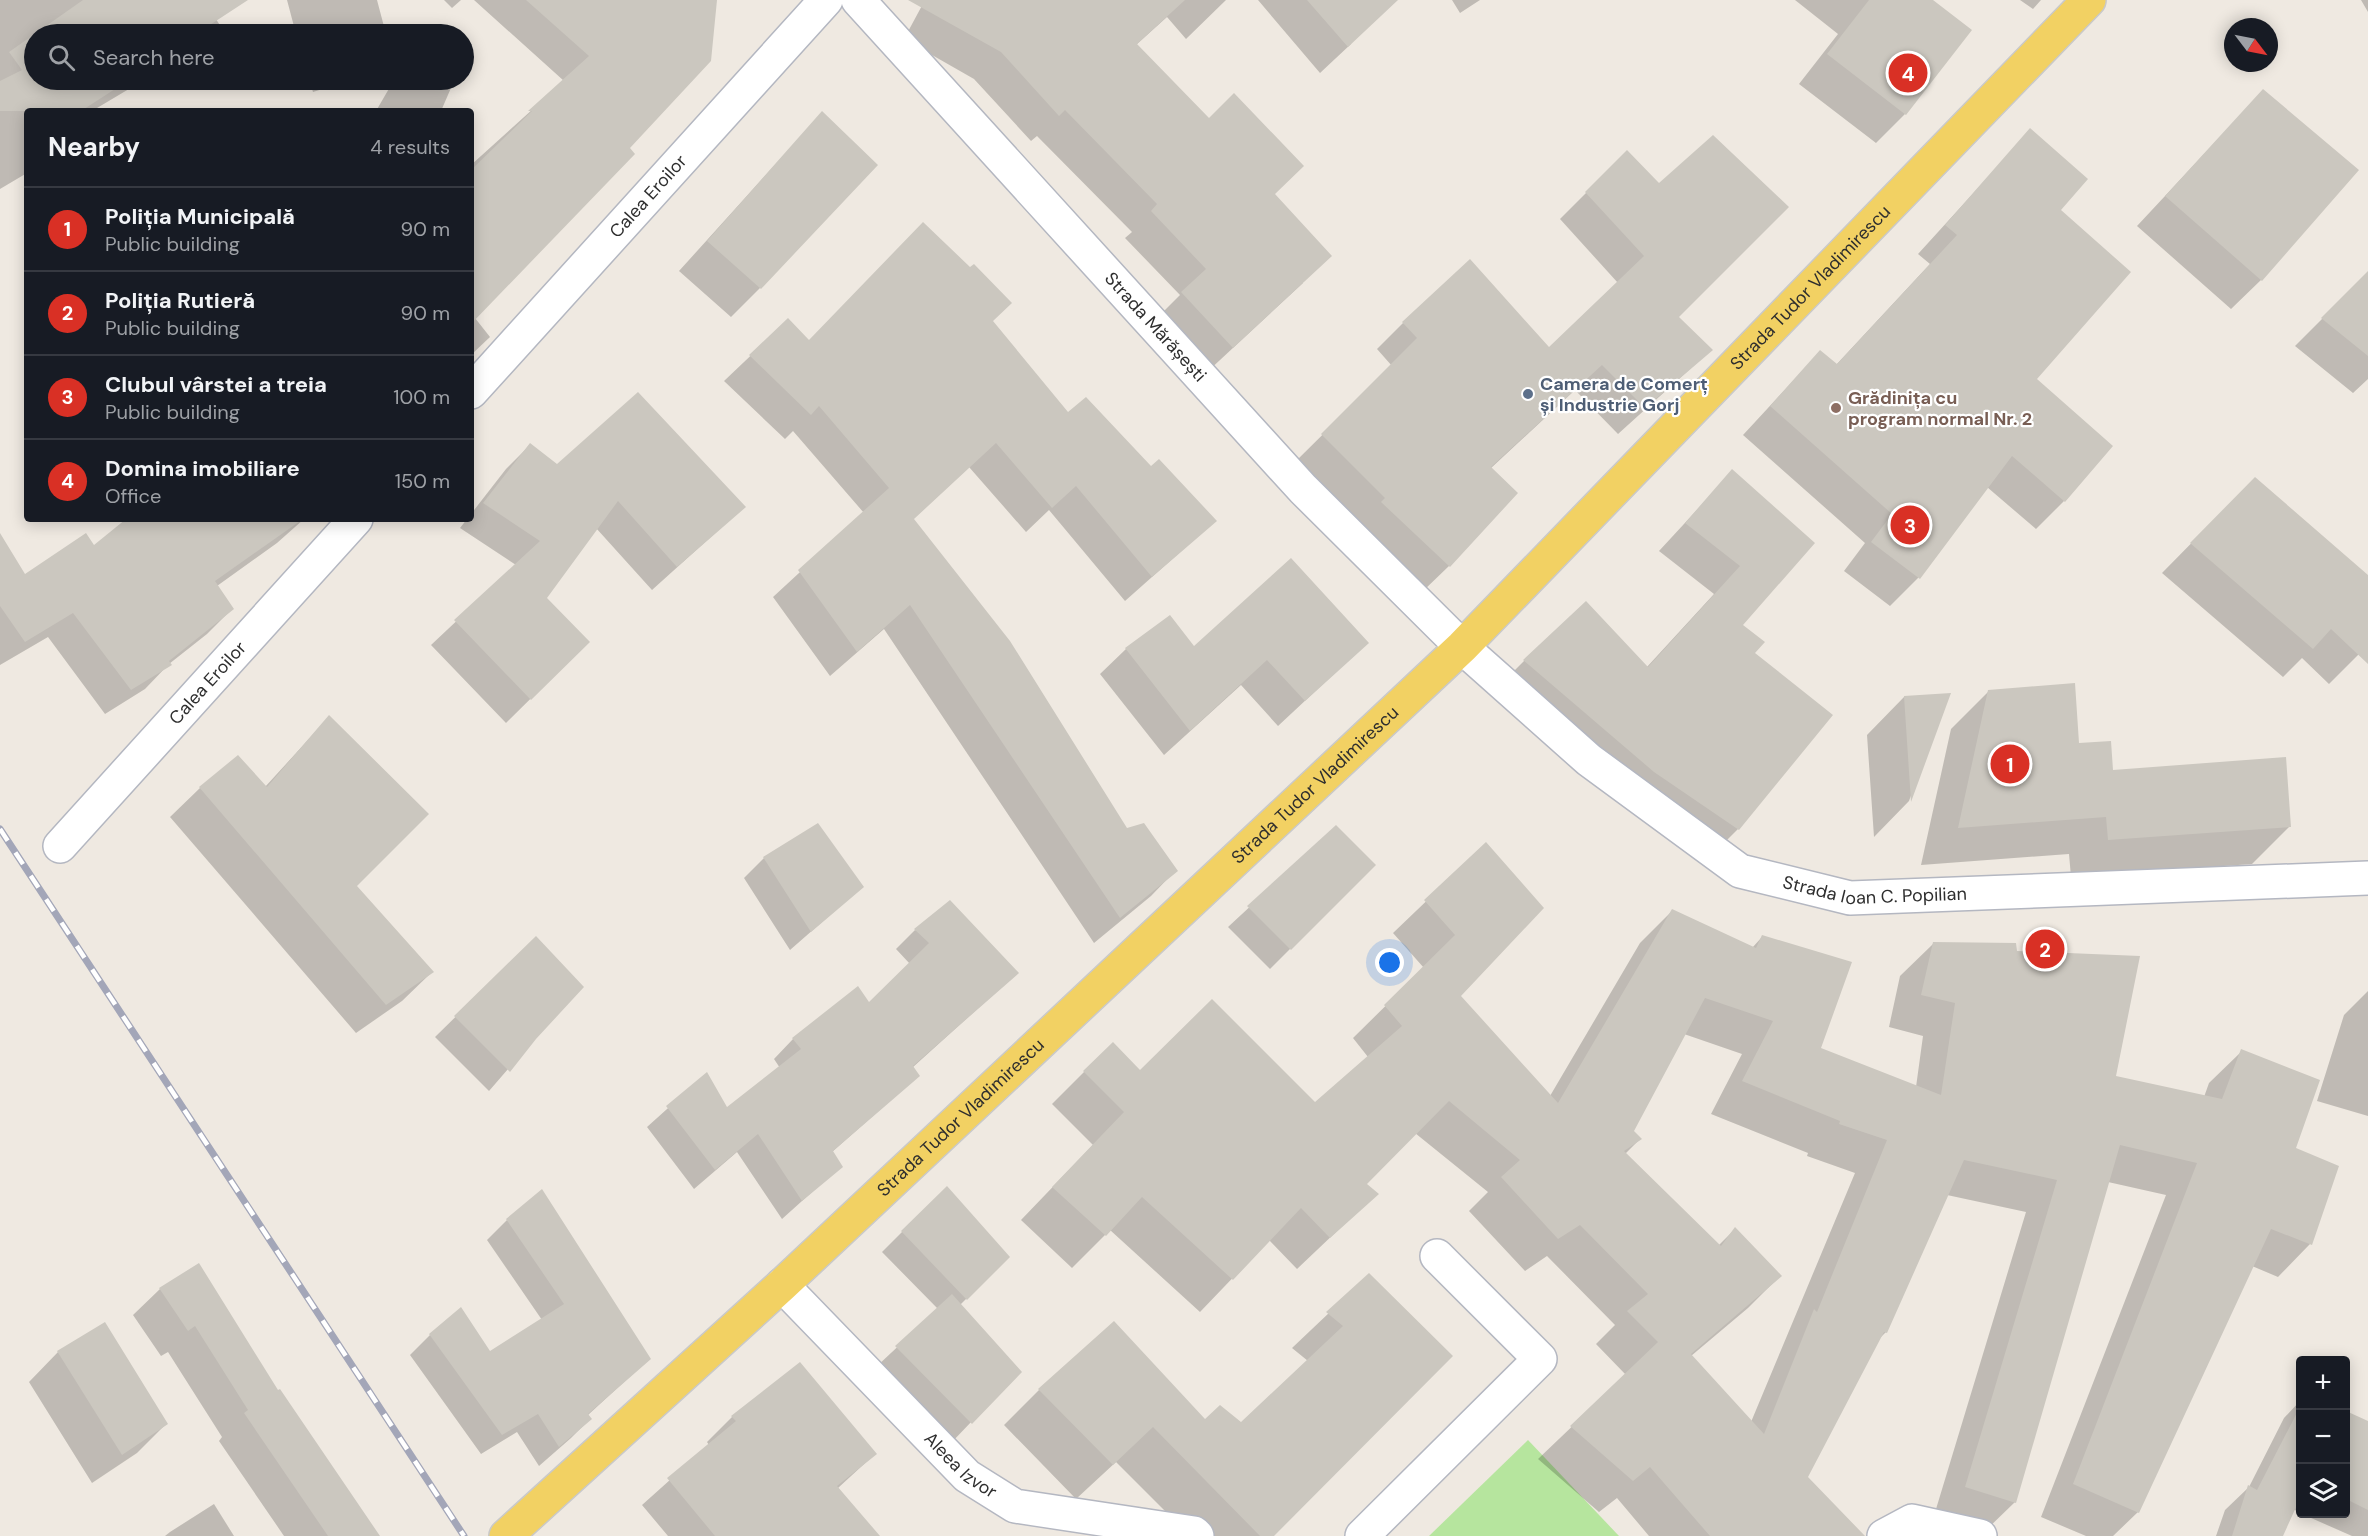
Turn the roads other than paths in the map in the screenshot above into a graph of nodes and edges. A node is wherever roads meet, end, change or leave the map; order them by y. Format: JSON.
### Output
{"nodes":[{"id":1,"x":826,"y":0,"type":"edge"},
{"id":2,"x":858,"y":0,"type":"edge"},
{"id":3,"x":2089,"y":0,"type":"edge"},
{"id":4,"x":474,"y":389,"type":"edge"},
{"id":5,"x":353,"y":522,"type":"edge"},
{"id":6,"x":1462,"y":646,"type":"junction"},
{"id":7,"x":60,"y":846,"type":"dead end"},
{"id":8,"x":2368,"y":878,"type":"edge"},
{"id":9,"x":1437,"y":1256,"type":"dead end"},
{"id":10,"x":782,"y":1285,"type":"junction"},
{"id":11,"x":506,"y":1536,"type":"edge"},
{"id":12,"x":1197,"y":1536,"type":"edge"},
{"id":13,"x":1362,"y":1536,"type":"edge"},
{"id":14,"x":1884,"y":1536,"type":"edge"},
{"id":15,"x":1980,"y":1536,"type":"edge"}],
"edges":[{"from":1,"to":4,"type":"street","name":"Calea Eroilor"},
{"from":2,"to":6,"type":"street","name":"Strada Mărășești"},
{"from":3,"to":6,"type":"main road","name":"Strada Tudor Vladimirescu"},
{"from":5,"to":7,"type":"street","name":"Calea Eroilor"},
{"from":6,"to":8,"type":"street","name":"Strada Ioan C. Popilian"},
{"from":6,"to":10,"type":"main road","name":"Strada Tudor Vladimirescu"},
{"from":9,"to":13,"type":"street"},
{"from":10,"to":11,"type":"main road","name":"Strada Tudor Vladimirescu"},
{"from":10,"to":12,"type":"street","name":"Aleea Izvor"},
{"from":14,"to":15,"type":"street"}]}
